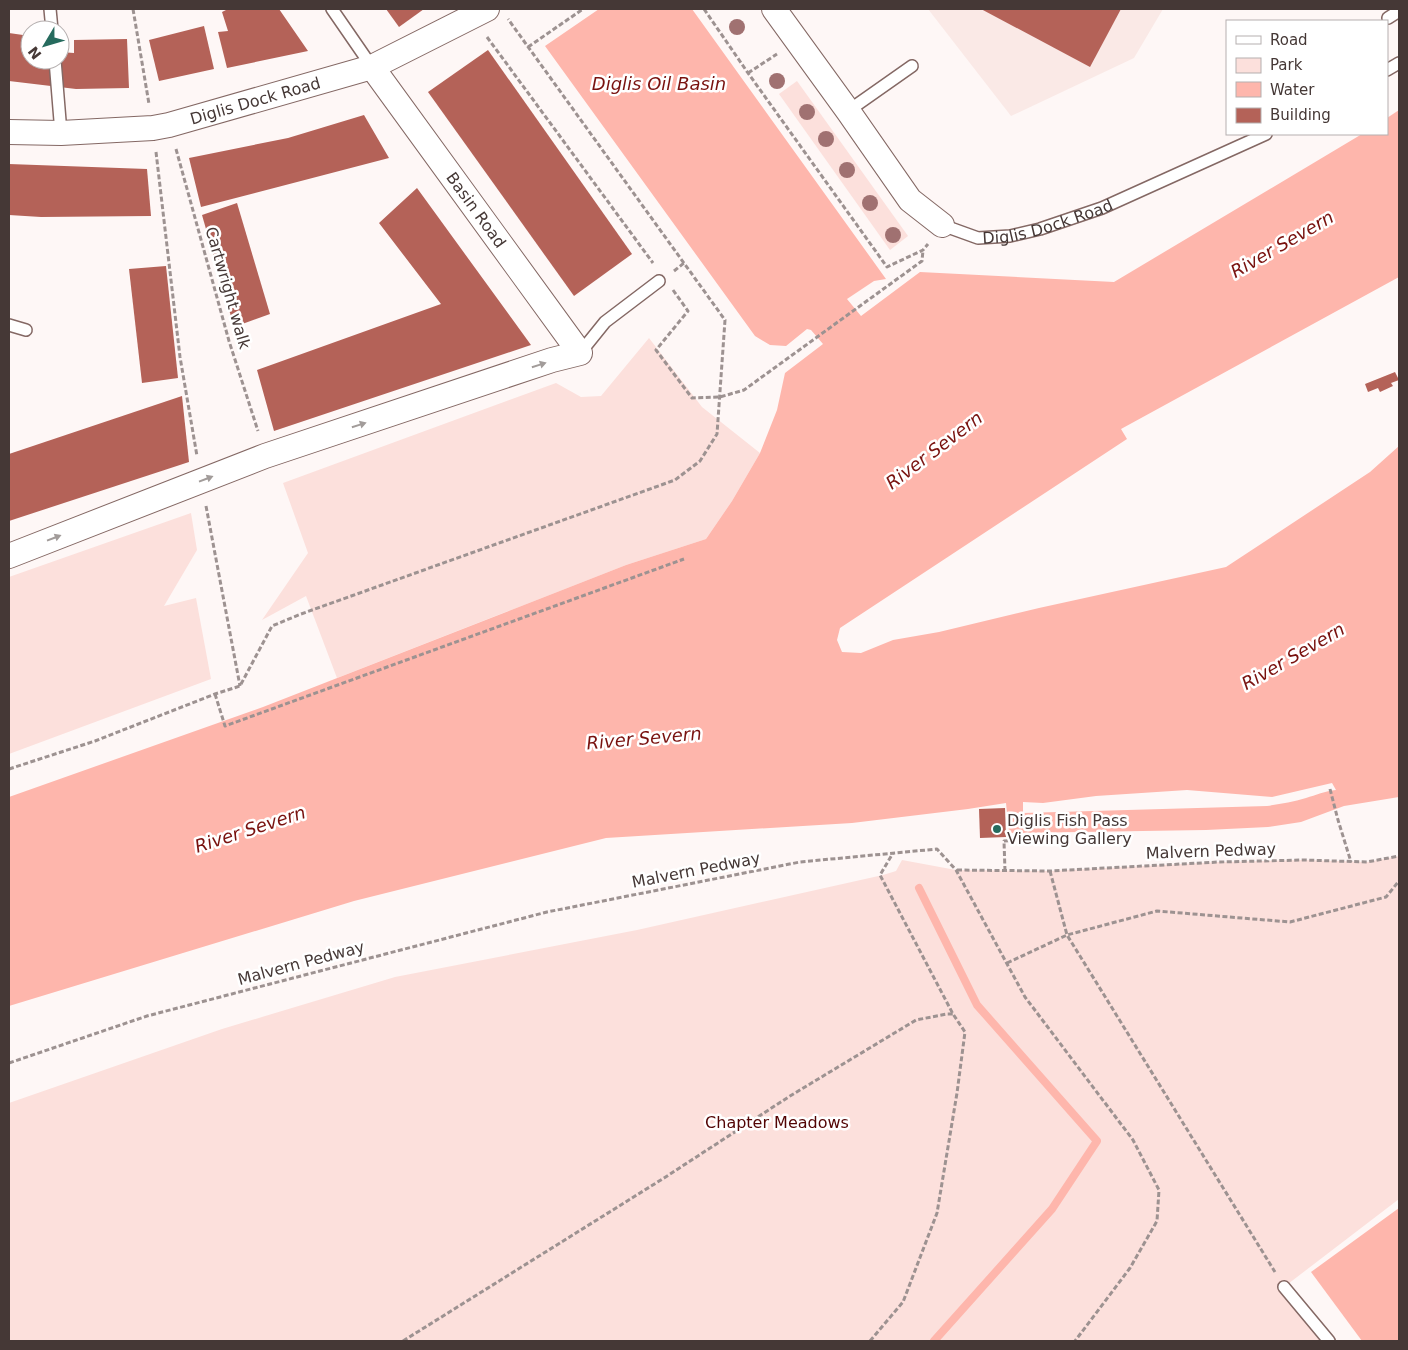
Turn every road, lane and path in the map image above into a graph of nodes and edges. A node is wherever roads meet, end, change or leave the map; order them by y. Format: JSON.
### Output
{"nodes":[{"id":1,"x":133,"y":9,"type":"edge"},
{"id":2,"x":332,"y":9,"type":"edge"},
{"id":3,"x":583,"y":9,"type":"edge"},
{"id":4,"x":704,"y":9,"type":"edge"},
{"id":5,"x":774,"y":9,"type":"edge"},
{"id":6,"x":1399,"y":11,"type":"edge"},
{"id":7,"x":480,"y":13,"type":"edge"},
{"id":8,"x":1388,"y":18,"type":"dead end"},
{"id":9,"x":517,"y":31,"type":"dead end"},
{"id":10,"x":796,"y":40,"type":"junction"},
{"id":11,"x":528,"y":47,"type":"junction"},
{"id":12,"x":1399,"y":63,"type":"edge"},
{"id":13,"x":912,"y":66,"type":"dead end"},
{"id":14,"x":372,"y":67,"type":"junction"},
{"id":15,"x":1388,"y":69,"type":"edge"},
{"id":16,"x":56,"y":70,"type":"edge"},
{"id":17,"x":748,"y":73,"type":"junction"},
{"id":18,"x":848,"y":111,"type":"junction"},
{"id":19,"x":161,"y":127,"type":"junction"},
{"id":20,"x":9,"y":132,"type":"edge"},
{"id":21,"x":61,"y":133,"type":"junction"},
{"id":22,"x":1264,"y":135,"type":"edge"},
{"id":23,"x":942,"y":226,"type":"junction"},
{"id":24,"x":923,"y":250,"type":"junction"},
{"id":25,"x":684,"y":263,"type":"junction"},
{"id":26,"x":676,"y":270,"type":"dead end"},
{"id":27,"x":662,"y":279,"type":"junction"},
{"id":28,"x":9,"y":325,"type":"edge"},
{"id":29,"x":26,"y":330,"type":"dead end"},
{"id":30,"x":580,"y":353,"type":"junction"},
{"id":31,"x":720,"y":397,"type":"junction"},
{"id":32,"x":266,"y":456,"type":"junction"},
{"id":33,"x":201,"y":481,"type":"junction"},
{"id":34,"x":9,"y":556,"type":"edge"},
{"id":35,"x":684,"y":559,"type":"dead end"},
{"id":36,"x":240,"y":686,"type":"junction"},
{"id":37,"x":215,"y":694,"type":"junction"},
{"id":38,"x":9,"y":769,"type":"edge"},
{"id":39,"x":1330,"y":789,"type":"dead end"},
{"id":40,"x":1054,"y":839,"type":"dead end"},
{"id":41,"x":893,"y":852,"type":"junction"},
{"id":42,"x":1399,"y":856,"type":"edge"},
{"id":43,"x":1351,"y":862,"type":"junction"},
{"id":44,"x":956,"y":870,"type":"junction"},
{"id":45,"x":1005,"y":871,"type":"junction"},
{"id":46,"x":1050,"y":871,"type":"junction"},
{"id":47,"x":1399,"y":881,"type":"edge"},
{"id":48,"x":1067,"y":935,"type":"junction"},
{"id":49,"x":1007,"y":963,"type":"junction"},
{"id":50,"x":953,"y":1014,"type":"junction"},
{"id":51,"x":9,"y":1063,"type":"edge"},
{"id":52,"x":1284,"y":1287,"type":"joint"},
{"id":53,"x":403,"y":1341,"type":"edge"},
{"id":54,"x":870,"y":1341,"type":"edge"},
{"id":55,"x":1075,"y":1341,"type":"edge"},
{"id":56,"x":1329,"y":1341,"type":"edge"}],
"edges":[{"from":1,"to":19,"type":"path"},
{"from":2,"to":14,"type":"lane"},
{"from":3,"to":11,"type":"path"},
{"from":4,"to":17,"type":"path"},
{"from":5,"to":10,"type":"street","name":"Diglis Dock Road"},
{"from":6,"to":8,"type":"lane"},
{"from":7,"to":14,"type":"street","name":"Diglis Dock Road"},
{"from":7,"to":27,"type":"path"},
{"from":9,"to":11,"type":"path"},
{"from":10,"to":17,"type":"path"},
{"from":10,"to":18,"type":"street","name":"Diglis Dock Road"},
{"from":11,"to":25,"type":"path"},
{"from":12,"to":15,"type":"lane"},
{"from":13,"to":18,"type":"lane"},
{"from":14,"to":19,"type":"street","name":"Diglis Dock Road"},
{"from":14,"to":30,"type":"street","name":"Basin Road"},
{"from":16,"to":21,"type":"lane"},
{"from":17,"to":24,"type":"path"},
{"from":18,"to":23,"type":"street","name":"Diglis Dock Road"},
{"from":19,"to":21,"type":"street","name":"Diglis Dock Road"},
{"from":19,"to":32,"type":"path","name":"Cartwright walk"},
{"from":19,"to":33,"type":"path"},
{"from":20,"to":21,"type":"street","name":"Diglis Dock Road"},
{"from":22,"to":23,"type":"lane","name":"Diglis Dock Road"},
{"from":23,"to":24,"type":"path"},
{"from":24,"to":31,"type":"path"},
{"from":25,"to":26,"type":"path"},
{"from":25,"to":31,"type":"path"},
{"from":27,"to":30,"type":"lane"},
{"from":27,"to":31,"type":"path"},
{"from":28,"to":29,"type":"lane"},
{"from":32,"to":30,"type":"street","one_way":true},
{"from":31,"to":36,"type":"path"},
{"from":33,"to":32,"type":"street","one_way":true},
{"from":34,"to":33,"type":"street","one_way":true},
{"from":33,"to":36,"type":"path"},
{"from":35,"to":37,"type":"path"},
{"from":36,"to":37,"type":"path"},
{"from":37,"to":38,"type":"path"},
{"from":39,"to":43,"type":"path"},
{"from":40,"to":45,"type":"path"},
{"from":41,"to":44,"type":"path","name":"Malvern Pedway"},
{"from":41,"to":50,"type":"path"},
{"from":41,"to":51,"type":"path","name":"Malvern Pedway"},
{"from":42,"to":43,"type":"path","name":"Malvern Pedway"},
{"from":43,"to":46,"type":"path","name":"Malvern Pedway"},
{"from":44,"to":45,"type":"path","name":"Malvern Pedway"},
{"from":44,"to":49,"type":"path"},
{"from":45,"to":46,"type":"path","name":"Malvern Pedway"},
{"from":46,"to":48,"type":"path"},
{"from":47,"to":48,"type":"path"},
{"from":48,"to":49,"type":"path"},
{"from":48,"to":52,"type":"path"},
{"from":49,"to":55,"type":"path"},
{"from":50,"to":53,"type":"path"},
{"from":50,"to":54,"type":"path"},
{"from":52,"to":56,"type":"lane"}]}
